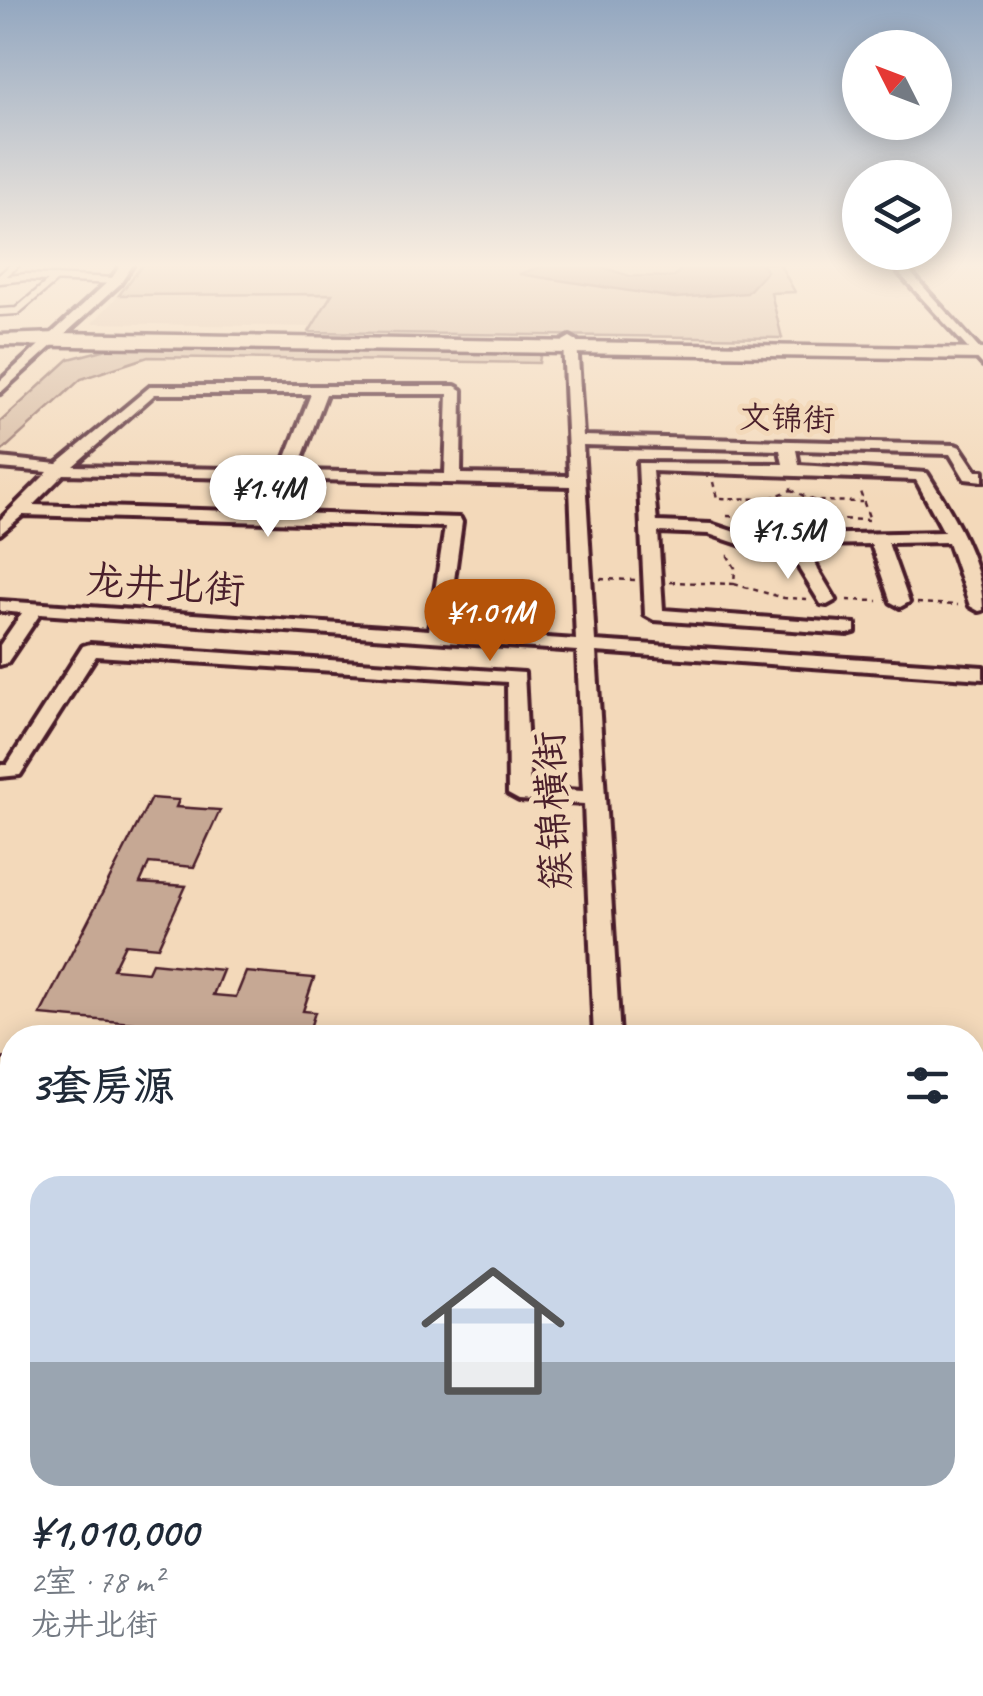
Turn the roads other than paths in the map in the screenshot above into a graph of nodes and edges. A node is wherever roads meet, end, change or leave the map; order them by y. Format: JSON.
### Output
{"nodes":[{"id":1,"x":53,"y":342,"type":"edge"},
{"id":2,"x":452,"y":342,"type":"edge"},
{"id":3,"x":570,"y":344,"type":"junction"},
{"id":4,"x":980,"y":353,"type":"edge"},
{"id":5,"x":0,"y":388,"type":"edge"},
{"id":6,"x":320,"y":390,"type":"junction"},
{"id":7,"x":576,"y":440,"type":"junction"},
{"id":8,"x":787,"y":446,"type":"junction"},
{"id":9,"x":0,"y":463,"type":"edge"},
{"id":10,"x":792,"y":469,"type":"junction"},
{"id":11,"x":59,"y":470,"type":"junction"},
{"id":12,"x":287,"y":474,"type":"junction"},
{"id":13,"x":983,"y":476,"type":"edge"},
{"id":14,"x":453,"y":478,"type":"junction"},
{"id":15,"x":579,"y":481,"type":"junction"},
{"id":16,"x":20,"y":510,"type":"junction"},
{"id":17,"x":650,"y":527,"type":"junction"},
{"id":18,"x":0,"y":529,"type":"edge"},
{"id":19,"x":877,"y":537,"type":"junction"},
{"id":20,"x":955,"y":537,"type":"junction"},
{"id":21,"x":799,"y":540,"type":"junction"},
{"id":22,"x":827,"y":600,"type":"dead end"},
{"id":23,"x":900,"y":602,"type":"dead end"},
{"id":24,"x":0,"y":606,"type":"edge"},
{"id":25,"x":979,"y":606,"type":"dead end"},
{"id":26,"x":34,"y":609,"type":"junction"},
{"id":27,"x":266,"y":626,"type":"junction"},
{"id":28,"x":848,"y":628,"type":"dead end"},
{"id":29,"x":10,"y":629,"type":"edge"},
{"id":30,"x":437,"y":636,"type":"junction"},
{"id":31,"x":589,"y":648,"type":"junction"},
{"id":32,"x":0,"y":659,"type":"edge"},
{"id":33,"x":250,"y":660,"type":"junction"},
{"id":34,"x":983,"y":673,"type":"edge"},
{"id":35,"x":0,"y":770,"type":"edge"},
{"id":36,"x":596,"y":798,"type":"junction"},
{"id":37,"x":606,"y":1025,"type":"edge"}],
"edges":[{"from":1,"to":5,"type":"street"},
{"from":2,"to":3,"type":"street"},
{"from":3,"to":4,"type":"street"},
{"from":3,"to":7,"type":"street","name":"簇锦横街"},
{"from":6,"to":11,"type":"street"},
{"from":6,"to":12,"type":"street"},
{"from":6,"to":14,"type":"street"},
{"from":7,"to":8,"type":"street","name":"文锦街"},
{"from":7,"to":15,"type":"street","name":"簇锦横街"},
{"from":8,"to":10,"type":"street"},
{"from":8,"to":13,"type":"street","name":"文锦街"},
{"from":9,"to":11,"type":"street"},
{"from":10,"to":17,"type":"street"},
{"from":10,"to":20,"type":"street"},
{"from":11,"to":12,"type":"street"},
{"from":11,"to":16,"type":"street"},
{"from":12,"to":14,"type":"street"},
{"from":14,"to":15,"type":"street"},
{"from":15,"to":31,"type":"street","name":"簇锦横街"},
{"from":16,"to":18,"type":"street"},
{"from":16,"to":30,"type":"street"},
{"from":17,"to":21,"type":"street"},
{"from":17,"to":28,"type":"street"},
{"from":19,"to":20,"type":"street"},
{"from":19,"to":21,"type":"street"},
{"from":19,"to":23,"type":"street"},
{"from":20,"to":25,"type":"street"},
{"from":21,"to":22,"type":"street"},
{"from":24,"to":26,"type":"street","name":"龙井北街"},
{"from":26,"to":27,"type":"street","name":"龙井北街"},
{"from":26,"to":29,"type":"street"},
{"from":27,"to":30,"type":"street","name":"龙井北街"},
{"from":27,"to":33,"type":"street"},
{"from":29,"to":32,"type":"street"},
{"from":30,"to":31,"type":"street","name":"龙井北街"},
{"from":31,"to":34,"type":"street","name":"龙井北街"},
{"from":31,"to":36,"type":"street","name":"簇锦横街"},
{"from":33,"to":35,"type":"street"},
{"from":33,"to":36,"type":"street"},
{"from":36,"to":37,"type":"street","name":"簇锦横街"}]}
